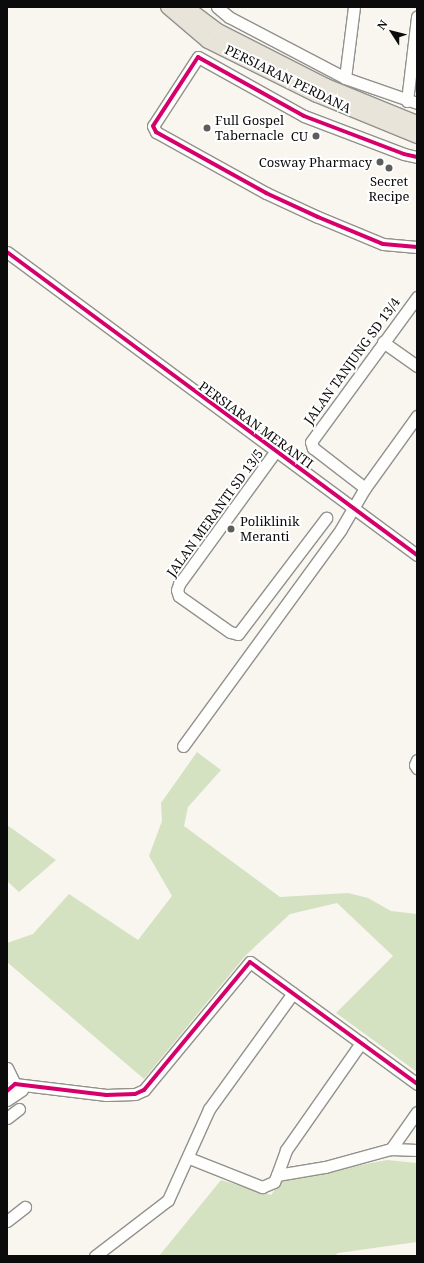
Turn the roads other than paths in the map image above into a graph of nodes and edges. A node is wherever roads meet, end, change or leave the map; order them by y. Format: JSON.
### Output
{"nodes":[{"id":1,"x":168,"y":7,"type":"edge"},
{"id":2,"x":186,"y":7,"type":"edge"},
{"id":3,"x":217,"y":7,"type":"edge"},
{"id":4,"x":354,"y":7,"type":"edge"},
{"id":5,"x":417,"y":17,"type":"edge"},
{"id":6,"x":208,"y":40,"type":"junction"},
{"id":7,"x":198,"y":57,"type":"junction"},
{"id":8,"x":345,"y":78,"type":"junction"},
{"id":9,"x":412,"y":102,"type":"edge"},
{"id":10,"x":417,"y":123,"type":"edge"},
{"id":11,"x":417,"y":136,"type":"edge"},
{"id":12,"x":417,"y":157,"type":"edge"},
{"id":13,"x":417,"y":247,"type":"edge"},
{"id":14,"x":7,"y":252,"type":"edge"},
{"id":15,"x":417,"y":297,"type":"edge"},
{"id":16,"x":383,"y":342,"type":"junction"},
{"id":17,"x":417,"y":366,"type":"edge"},
{"id":18,"x":417,"y":416,"type":"edge"},
{"id":19,"x":275,"y":452,"type":"junction"},
{"id":20,"x":365,"y":488,"type":"junction"},
{"id":21,"x":353,"y":508,"type":"junction"},
{"id":22,"x":326,"y":518,"type":"dead end"},
{"id":23,"x":417,"y":555,"type":"edge"},
{"id":24,"x":183,"y":746,"type":"dead end"},
{"id":25,"x":293,"y":994,"type":"junction"},
{"id":26,"x":361,"y":1043,"type":"junction"},
{"id":27,"x":8,"y":1070,"type":"edge"},
{"id":28,"x":417,"y":1084,"type":"edge"},
{"id":29,"x":17,"y":1088,"type":"edge"},
{"id":30,"x":7,"y":1100,"type":"edge"},
{"id":31,"x":19,"y":1109,"type":"dead end"},
{"id":32,"x":417,"y":1112,"type":"edge"},
{"id":33,"x":7,"y":1118,"type":"edge"},
{"id":34,"x":391,"y":1149,"type":"junction"},
{"id":35,"x":417,"y":1150,"type":"edge"},
{"id":36,"x":189,"y":1158,"type":"junction"},
{"id":37,"x":277,"y":1176,"type":"junction"},
{"id":38,"x":25,"y":1207,"type":"dead end"},
{"id":39,"x":7,"y":1221,"type":"edge"},
{"id":40,"x":95,"y":1256,"type":"edge"}],
"edges":[{"from":1,"to":6,"type":"main road","name":"PERSIARAN PERDANA"},
{"from":2,"to":10,"type":"main road","name":"PERSIARAN PERDANA"},
{"from":3,"to":8,"type":"street"},
{"from":4,"to":8,"type":"street"},
{"from":5,"to":9,"type":"street"},
{"from":6,"to":7,"type":"street"},
{"from":6,"to":11,"type":"main road","name":"PERSIARAN PERDANA"},
{"from":7,"to":12,"type":"street"},
{"from":7,"to":13,"type":"street"},
{"from":8,"to":9,"type":"street"},
{"from":14,"to":19,"type":"street","name":"PERSIARAN MERANTI"},
{"from":15,"to":16,"type":"street","name":"JALAN TANJUNG SD 13/4"},
{"from":16,"to":17,"type":"street"},
{"from":16,"to":20,"type":"street","name":"JALAN TANJUNG SD 13/4"},
{"from":18,"to":20,"type":"street"},
{"from":19,"to":21,"type":"street","name":"PERSIARAN MERANTI"},
{"from":19,"to":22,"type":"street","name":"JALAN MERANTI SD 13/5"},
{"from":20,"to":21,"type":"street"},
{"from":21,"to":23,"type":"street","name":"PERSIARAN MERANTI"},
{"from":21,"to":24,"type":"street"},
{"from":25,"to":26,"type":"street"},
{"from":25,"to":29,"type":"street"},
{"from":25,"to":36,"type":"street"},
{"from":26,"to":28,"type":"street"},
{"from":26,"to":37,"type":"street"},
{"from":27,"to":29,"type":"street"},
{"from":29,"to":30,"type":"street"},
{"from":31,"to":33,"type":"street"},
{"from":32,"to":34,"type":"street"},
{"from":34,"to":35,"type":"street"},
{"from":34,"to":37,"type":"street"},
{"from":36,"to":37,"type":"street"},
{"from":36,"to":40,"type":"street"},
{"from":38,"to":39,"type":"street"}]}
